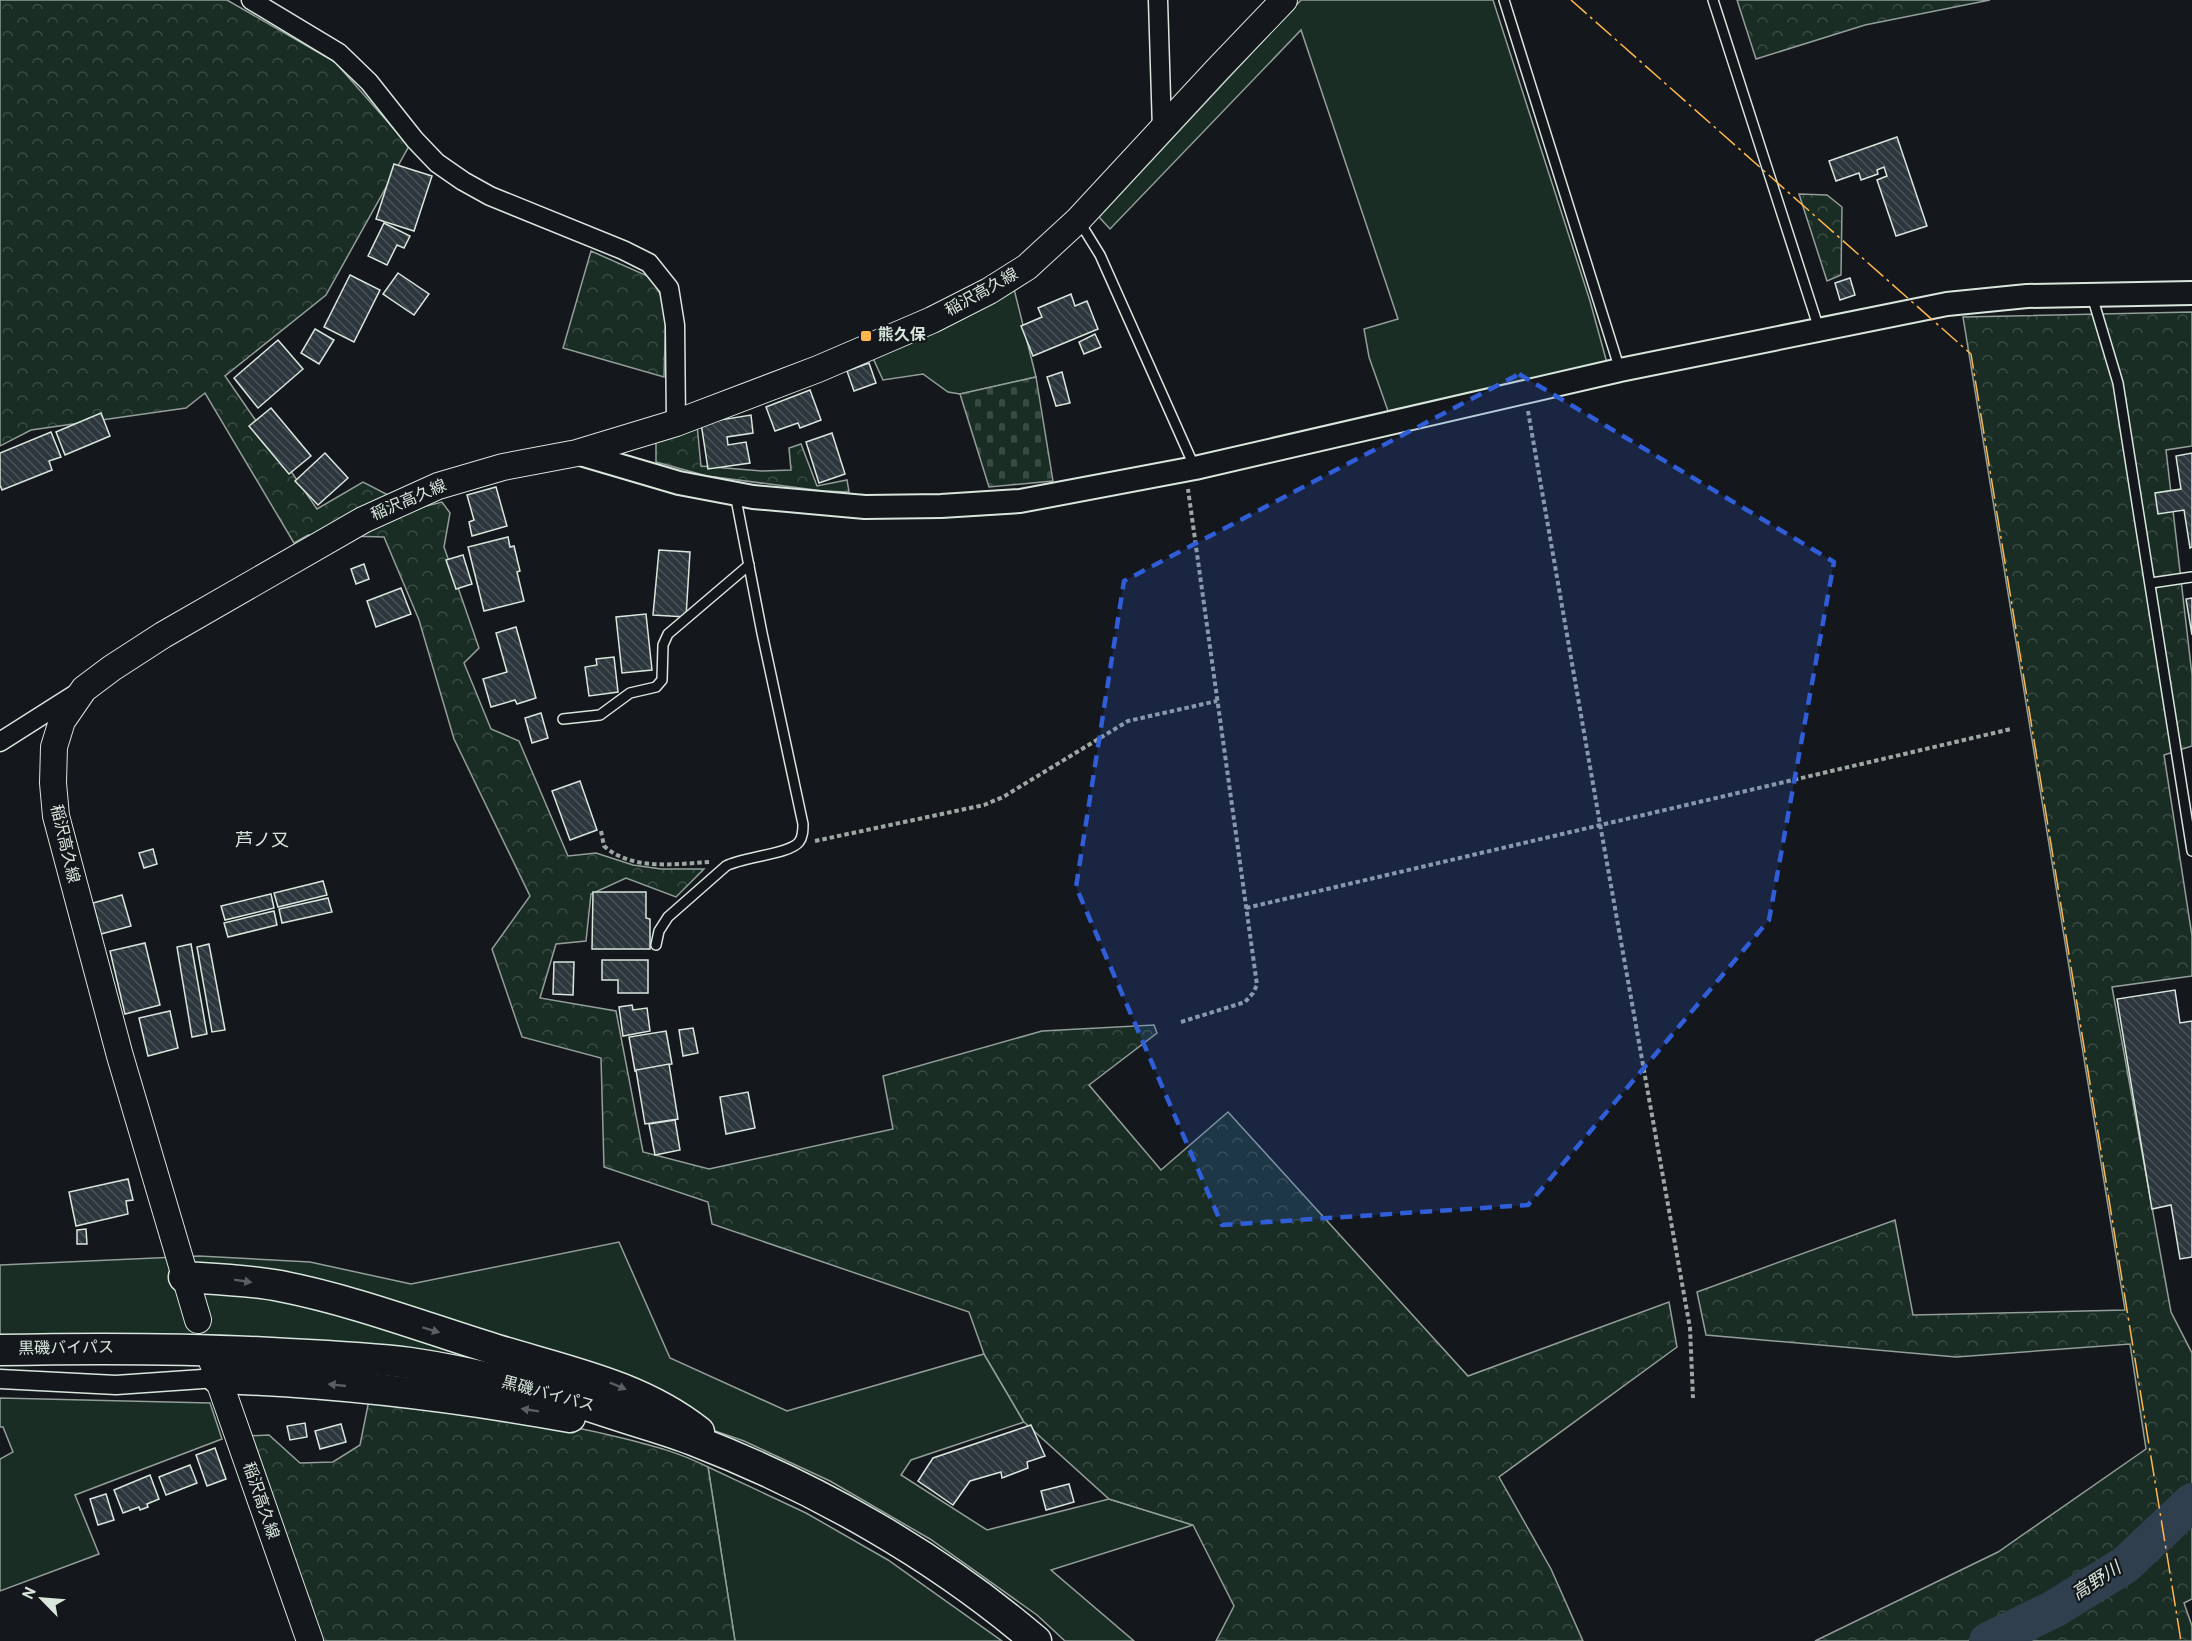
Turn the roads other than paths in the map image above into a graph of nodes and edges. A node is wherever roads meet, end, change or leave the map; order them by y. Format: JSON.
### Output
{"nodes":[{"id":1,"x":251,"y":0,"type":"edge"},
{"id":2,"x":1158,"y":0,"type":"edge"},
{"id":3,"x":1284,"y":0,"type":"edge"},
{"id":4,"x":1504,"y":0,"type":"edge"},
{"id":5,"x":1713,"y":0,"type":"edge"},
{"id":6,"x":1162,"y":130,"type":"junction"},
{"id":7,"x":1078,"y":220,"type":"junction"},
{"id":8,"x":2091,"y":293,"type":"junction"},
{"id":9,"x":2192,"y":293,"type":"edge"},
{"id":10,"x":1819,"y":330,"type":"junction"},
{"id":11,"x":1620,"y":370,"type":"junction"},
{"id":12,"x":676,"y":423,"type":"junction"},
{"id":13,"x":577,"y":453,"type":"junction"},
{"id":14,"x":1190,"y":469,"type":"junction"},
{"id":15,"x":735,"y":494,"type":"junction"},
{"id":16,"x":749,"y":565,"type":"junction"},
{"id":17,"x":2192,"y":577,"type":"edge"},
{"id":18,"x":2151,"y":583,"type":"junction"},
{"id":19,"x":84,"y":689,"type":"junction"},
{"id":20,"x":563,"y":719,"type":"dead end"},
{"id":21,"x":0,"y":741,"type":"edge"},
{"id":22,"x":2192,"y":785,"type":"edge"},
{"id":23,"x":2181,"y":786,"type":"junction"},
{"id":24,"x":2192,"y":850,"type":"edge"},
{"id":25,"x":656,"y":945,"type":"dead end"},
{"id":26,"x":184,"y":1277,"type":"junction"},
{"id":27,"x":198,"y":1320,"type":"dead end"},
{"id":28,"x":0,"y":1350,"type":"edge"},
{"id":29,"x":215,"y":1370,"type":"junction"},
{"id":30,"x":0,"y":1379,"type":"edge"},
{"id":31,"x":691,"y":1439,"type":"junction"},
{"id":32,"x":725,"y":1453,"type":"junction"},
{"id":33,"x":310,"y":1641,"type":"edge"},
{"id":34,"x":1036,"y":1641,"type":"edge"}],
"edges":[{"from":1,"to":12,"type":"street"},
{"from":2,"to":6,"type":"street"},
{"from":3,"to":6,"type":"main road","name":"稲沢高久線"},
{"from":4,"to":11,"type":"lane"},
{"from":5,"to":10,"type":"lane"},
{"from":6,"to":7,"type":"main road","name":"稲沢高久線"},
{"from":7,"to":12,"type":"main road","name":"稲沢高久線"},
{"from":7,"to":14,"type":"lane"},
{"from":8,"to":9,"type":"street"},
{"from":8,"to":10,"type":"street"},
{"from":8,"to":18,"type":"lane"},
{"from":10,"to":11,"type":"street"},
{"from":11,"to":14,"type":"street"},
{"from":12,"to":13,"type":"main road","name":"稲沢高久線"},
{"from":13,"to":15,"type":"street"},
{"from":13,"to":19,"type":"main road","name":"稲沢高久線"},
{"from":14,"to":15,"type":"street"},
{"from":15,"to":16,"type":"lane"},
{"from":16,"to":20,"type":"lane"},
{"from":16,"to":25,"type":"lane"},
{"from":17,"to":18,"type":"lane"},
{"from":18,"to":23,"type":"lane"},
{"from":19,"to":21,"type":"street"},
{"from":19,"to":26,"type":"main road","name":"稲沢高久線"},
{"from":22,"to":23,"type":"lane"},
{"from":23,"to":24,"type":"lane"},
{"from":26,"to":27,"type":"main road","name":"稲沢高久線"},
{"from":26,"to":32,"type":"highway","one_way":true},
{"from":28,"to":31,"type":"highway","name":"黒磯バイパス"},
{"from":29,"to":30,"type":"street"},
{"from":31,"to":29,"type":"highway","one_way":true},
{"from":29,"to":33,"type":"main road","name":"稲沢高久線"},
{"from":31,"to":32,"type":"highway","name":"黒磯バイパス"},
{"from":32,"to":34,"type":"highway","name":"黒磯バイパス"}]}
